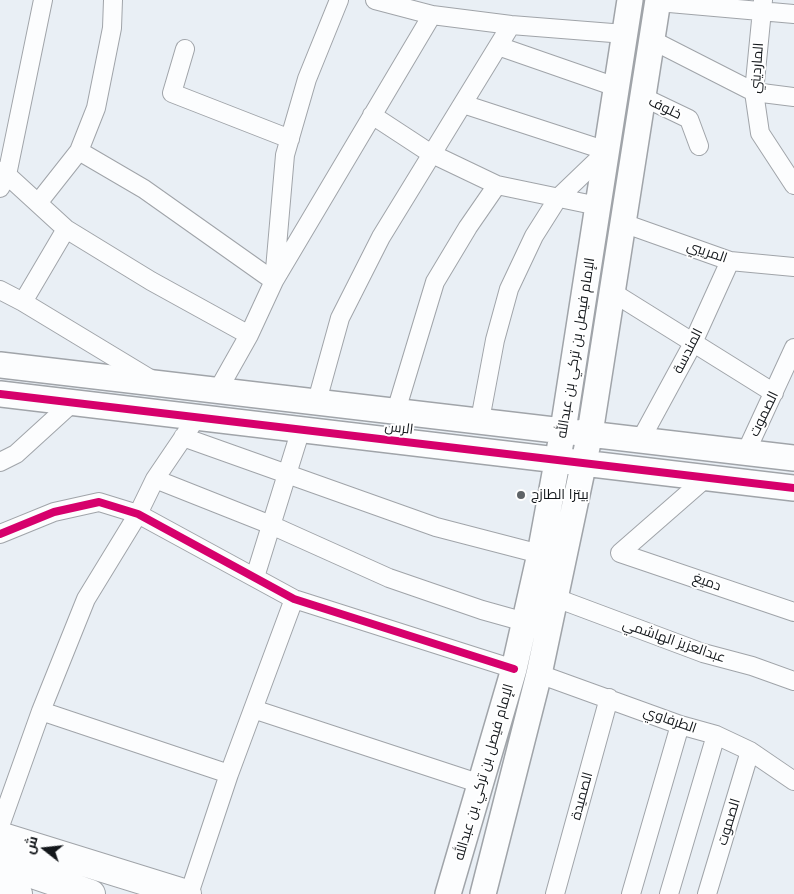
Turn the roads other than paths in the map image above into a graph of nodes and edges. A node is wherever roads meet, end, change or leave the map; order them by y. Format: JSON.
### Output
{"nodes":[{"id":1,"x":43,"y":0,"type":"edge"},
{"id":2,"x":113,"y":0,"type":"edge"},
{"id":3,"x":338,"y":0,"type":"edge"},
{"id":4,"x":375,"y":0,"type":"edge"},
{"id":5,"x":630,"y":0,"type":"edge"},
{"id":6,"x":658,"y":1,"type":"edge"},
{"id":7,"x":399,"y":3,"type":"edge"},
{"id":8,"x":762,"y":6,"type":"edge"},
{"id":9,"x":794,"y":14,"type":"edge"},
{"id":10,"x":432,"y":15,"type":"junction"},
{"id":11,"x":511,"y":25,"type":"junction"},
{"id":12,"x":625,"y":34,"type":"junction"},
{"id":13,"x":652,"y":40,"type":"junction"},
{"id":14,"x":498,"y":46,"type":"junction"},
{"id":15,"x":185,"y":49,"type":"dead end"},
{"id":16,"x":616,"y":87,"type":"junction"},
{"id":17,"x":754,"y":92,"type":"junction"},
{"id":18,"x":643,"y":97,"type":"junction"},
{"id":19,"x":794,"y":97,"type":"edge"},
{"id":20,"x":463,"y":104,"type":"junction"},
{"id":21,"x":372,"y":115,"type":"junction"},
{"id":22,"x":290,"y":139,"type":"junction"},
{"id":23,"x":699,"y":146,"type":"dead end"},
{"id":24,"x":79,"y":151,"type":"junction"},
{"id":25,"x":607,"y":151,"type":"junction"},
{"id":26,"x":430,"y":153,"type":"junction"},
{"id":27,"x":2,"y":178,"type":"edge"},
{"id":28,"x":794,"y":185,"type":"edge"},
{"id":29,"x":497,"y":186,"type":"junction"},
{"id":30,"x":558,"y":198,"type":"junction"},
{"id":31,"x":38,"y":203,"type":"junction"},
{"id":32,"x":598,"y":206,"type":"junction"},
{"id":33,"x":623,"y":223,"type":"junction"},
{"id":34,"x":66,"y":229,"type":"junction"},
{"id":35,"x":730,"y":261,"type":"junction"},
{"id":36,"x":794,"y":268,"type":"edge"},
{"id":37,"x":274,"y":281,"type":"junction"},
{"id":38,"x":0,"y":290,"type":"edge"},
{"id":39,"x":612,"y":292,"type":"junction"},
{"id":40,"x":23,"y":302,"type":"junction"},
{"id":41,"x":249,"y":335,"type":"junction"},
{"id":42,"x":694,"y":342,"type":"junction"},
{"id":43,"x":794,"y":348,"type":"edge"},
{"id":44,"x":0,"y":364,"type":"edge"},
{"id":45,"x":157,"y":383,"type":"junction"},
{"id":46,"x":218,"y":390,"type":"junction"},
{"id":47,"x":774,"y":393,"type":"junction"},
{"id":48,"x":0,"y":394,"type":"edge"},
{"id":49,"x":317,"y":401,"type":"junction"},
{"id":50,"x":72,"y":402,"type":"junction"},
{"id":51,"x":396,"y":411,"type":"junction"},
{"id":52,"x":480,"y":420,"type":"junction"},
{"id":53,"x":190,"y":427,"type":"junction"},
{"id":54,"x":301,"y":429,"type":"junction"},
{"id":55,"x":563,"y":430,"type":"junction"},
{"id":56,"x":590,"y":433,"type":"junction"},
{"id":57,"x":641,"y":439,"type":"junction"},
{"id":58,"x":746,"y":452,"type":"junction"},
{"id":59,"x":558,"y":458,"type":"junction"},
{"id":60,"x":794,"y":458,"type":"edge"},
{"id":61,"x":0,"y":462,"type":"edge"},
{"id":62,"x":584,"y":462,"type":"junction"},
{"id":63,"x":287,"y":475,"type":"junction"},
{"id":64,"x":707,"y":477,"type":"junction"},
{"id":65,"x":155,"y":479,"type":"junction"},
{"id":66,"x":794,"y":488,"type":"edge"},
{"id":67,"x":138,"y":514,"type":"junction"},
{"id":68,"x":271,"y":525,"type":"junction"},
{"id":69,"x":0,"y":534,"type":"edge"},
{"id":70,"x":540,"y":554,"type":"junction"},
{"id":71,"x":255,"y":577,"type":"junction"},
{"id":72,"x":556,"y":598,"type":"junction"},
{"id":73,"x":294,"y":599,"type":"junction"},
{"id":74,"x":794,"y":612,"type":"edge"},
{"id":75,"x":525,"y":622,"type":"junction"},
{"id":76,"x":514,"y":669,"type":"junction"},
{"id":77,"x":539,"y":674,"type":"junction"},
{"id":78,"x":794,"y":681,"type":"edge"},
{"id":79,"x":609,"y":698,"type":"junction"},
{"id":80,"x":253,"y":709,"type":"junction"},
{"id":81,"x":41,"y":710,"type":"junction"},
{"id":82,"x":680,"y":725,"type":"junction"},
{"id":83,"x":716,"y":735,"type":"junction"},
{"id":84,"x":750,"y":751,"type":"junction"},
{"id":85,"x":229,"y":774,"type":"junction"},
{"id":86,"x":794,"y":781,"type":"edge"},
{"id":87,"x":481,"y":784,"type":"junction"},
{"id":88,"x":0,"y":826,"type":"edge"},
{"id":89,"x":5,"y":859,"type":"edge"},
{"id":90,"x":18,"y":894,"type":"edge"},
{"id":91,"x":91,"y":894,"type":"edge"},
{"id":92,"x":141,"y":894,"type":"edge"},
{"id":93,"x":188,"y":894,"type":"edge"},
{"id":94,"x":448,"y":894,"type":"edge"},
{"id":95,"x":482,"y":894,"type":"edge"},
{"id":96,"x":555,"y":894,"type":"edge"},
{"id":97,"x":631,"y":894,"type":"edge"},
{"id":98,"x":669,"y":894,"type":"edge"},
{"id":99,"x":707,"y":894,"type":"edge"}],
"edges":[{"from":1,"to":27,"type":"street"},
{"from":2,"to":24,"type":"street"},
{"from":3,"to":22,"type":"street"},
{"from":4,"to":7,"type":"street"},
{"from":5,"to":12,"type":"main road","name":"الإمام فيصل بن تركي بن عبدالله"},
{"from":6,"to":8,"type":"street"},
{"from":6,"to":13,"type":"main road","name":"الإمام فيصل بن تركي بن عبدالله"},
{"from":7,"to":10,"type":"street"},
{"from":8,"to":9,"type":"street"},
{"from":8,"to":17,"type":"street","name":"المارديني"},
{"from":10,"to":11,"type":"street"},
{"from":10,"to":21,"type":"street"},
{"from":11,"to":12,"type":"street"},
{"from":11,"to":14,"type":"street"},
{"from":12,"to":16,"type":"main road","name":"الإمام فيصل بن تركي بن عبدالله"},
{"from":13,"to":17,"type":"street"},
{"from":13,"to":18,"type":"main road","name":"الإمام فيصل بن تركي بن عبدالله"},
{"from":14,"to":16,"type":"street"},
{"from":14,"to":20,"type":"street"},
{"from":15,"to":22,"type":"street"},
{"from":16,"to":25,"type":"main road","name":"الإمام فيصل بن تركي بن عبدالله"},
{"from":17,"to":19,"type":"street"},
{"from":17,"to":28,"type":"street","name":"المارديني"},
{"from":18,"to":23,"type":"street","name":"خلوف"},
{"from":18,"to":33,"type":"main road","name":"الإمام فيصل بن تركي بن عبدالله"},
{"from":20,"to":25,"type":"street"},
{"from":20,"to":26,"type":"street"},
{"from":21,"to":26,"type":"street"},
{"from":21,"to":37,"type":"street"},
{"from":22,"to":37,"type":"street"},
{"from":24,"to":31,"type":"street"},
{"from":24,"to":37,"type":"street"},
{"from":25,"to":30,"type":"street"},
{"from":25,"to":32,"type":"main road","name":"الإمام فيصل بن تركي بن عبدالله"},
{"from":26,"to":29,"type":"street"},
{"from":26,"to":49,"type":"street"},
{"from":27,"to":31,"type":"street"},
{"from":29,"to":30,"type":"street"},
{"from":29,"to":51,"type":"street"},
{"from":30,"to":32,"type":"street"},
{"from":30,"to":52,"type":"street"},
{"from":31,"to":34,"type":"street"},
{"from":32,"to":55,"type":"main road","name":"الإمام فيصل بن تركي بن عبدالله"},
{"from":33,"to":35,"type":"street","name":"المريبي"},
{"from":33,"to":39,"type":"main road","name":"الإمام فيصل بن تركي بن عبدالله"},
{"from":34,"to":40,"type":"street"},
{"from":34,"to":41,"type":"street"},
{"from":35,"to":36,"type":"street","name":"المريبي"},
{"from":35,"to":42,"type":"street","name":"المندسة"},
{"from":37,"to":41,"type":"street"},
{"from":38,"to":40,"type":"street"},
{"from":39,"to":42,"type":"street"},
{"from":39,"to":56,"type":"main road","name":"الإمام فيصل بن تركي بن عبدالله"},
{"from":40,"to":45,"type":"street"},
{"from":41,"to":46,"type":"street"},
{"from":42,"to":47,"type":"street"},
{"from":42,"to":57,"type":"street","name":"المندسة"},
{"from":43,"to":47,"type":"street","name":"الصموت"},
{"from":44,"to":45,"type":"main road","name":"الرس"},
{"from":45,"to":46,"type":"main road","name":"الرس"},
{"from":46,"to":49,"type":"main road","name":"الرس"},
{"from":47,"to":58,"type":"street","name":"الصموت"},
{"from":48,"to":50,"type":"main road","name":"الرس"},
{"from":49,"to":51,"type":"main road","name":"الرس"},
{"from":50,"to":53,"type":"main road","name":"الرس"},
{"from":50,"to":61,"type":"street"},
{"from":51,"to":52,"type":"main road","name":"الرس"},
{"from":52,"to":55,"type":"main road","name":"الرس"},
{"from":53,"to":54,"type":"main road","name":"الرس"},
{"from":53,"to":63,"type":"street"},
{"from":53,"to":65,"type":"street"},
{"from":54,"to":59,"type":"main road","name":"الرس"},
{"from":54,"to":63,"type":"street"},
{"from":55,"to":56,"type":"main road","name":"الرس"},
{"from":55,"to":59,"type":"main road","name":"الإمام فيصل بن تركي بن عبدالله"},
{"from":56,"to":57,"type":"main road","name":"الرس"},
{"from":56,"to":62,"type":"main road","name":"الإمام فيصل بن تركي بن عبدالله"},
{"from":57,"to":58,"type":"main road","name":"الرس"},
{"from":58,"to":60,"type":"main road","name":"الرس"},
{"from":59,"to":62,"type":"main road","name":"الرس"},
{"from":59,"to":70,"type":"main road","name":"الإمام فيصل بن تركي بن عبدالله"},
{"from":62,"to":64,"type":"main road","name":"الرس"},
{"from":62,"to":72,"type":"main road","name":"الإمام فيصل بن تركي بن عبدالله"},
{"from":63,"to":68,"type":"street"},
{"from":63,"to":70,"type":"street"},
{"from":64,"to":66,"type":"main road","name":"الرس"},
{"from":64,"to":74,"type":"street","name":"دميغ"},
{"from":65,"to":67,"type":"street"},
{"from":65,"to":68,"type":"street"},
{"from":67,"to":69,"type":"street"},
{"from":67,"to":71,"type":"street"},
{"from":67,"to":81,"type":"street"},
{"from":68,"to":71,"type":"street"},
{"from":68,"to":75,"type":"street"},
{"from":70,"to":75,"type":"main road","name":"الإمام فيصل بن تركي بن عبدالله"},
{"from":71,"to":73,"type":"street"},
{"from":72,"to":77,"type":"main road","name":"الإمام فيصل بن تركي بن عبدالله"},
{"from":72,"to":78,"type":"street","name":"عبدالعزيز الهاشمي"},
{"from":73,"to":76,"type":"street"},
{"from":73,"to":80,"type":"street"},
{"from":75,"to":76,"type":"main road","name":"الإمام فيصل بن تركي بن عبدالله"},
{"from":76,"to":87,"type":"main road","name":"الإمام فيصل بن تركي بن عبدالله"},
{"from":77,"to":79,"type":"street","name":"الطرفاوي"},
{"from":77,"to":95,"type":"main road","name":"الإمام فيصل بن تركي بن عبدالله"},
{"from":79,"to":82,"type":"street","name":"الطرفاوي"},
{"from":79,"to":96,"type":"street","name":"الصميدة"},
{"from":80,"to":85,"type":"street"},
{"from":80,"to":87,"type":"street"},
{"from":81,"to":85,"type":"street"},
{"from":81,"to":88,"type":"street"},
{"from":82,"to":83,"type":"street","name":"الطرفاوي"},
{"from":82,"to":97,"type":"street"},
{"from":83,"to":84,"type":"street","name":"الطرفاوي"},
{"from":83,"to":98,"type":"street"},
{"from":84,"to":86,"type":"street","name":"الطرفاوي"},
{"from":84,"to":99,"type":"street","name":"الصموت"},
{"from":85,"to":93,"type":"street"},
{"from":87,"to":94,"type":"main road","name":"الإمام فيصل بن تركي بن عبدالله"},
{"from":89,"to":90,"type":"main road"},
{"from":89,"to":91,"type":"main road"},
{"from":89,"to":92,"type":"main road"},
{"from":89,"to":93,"type":"main road"}]}
